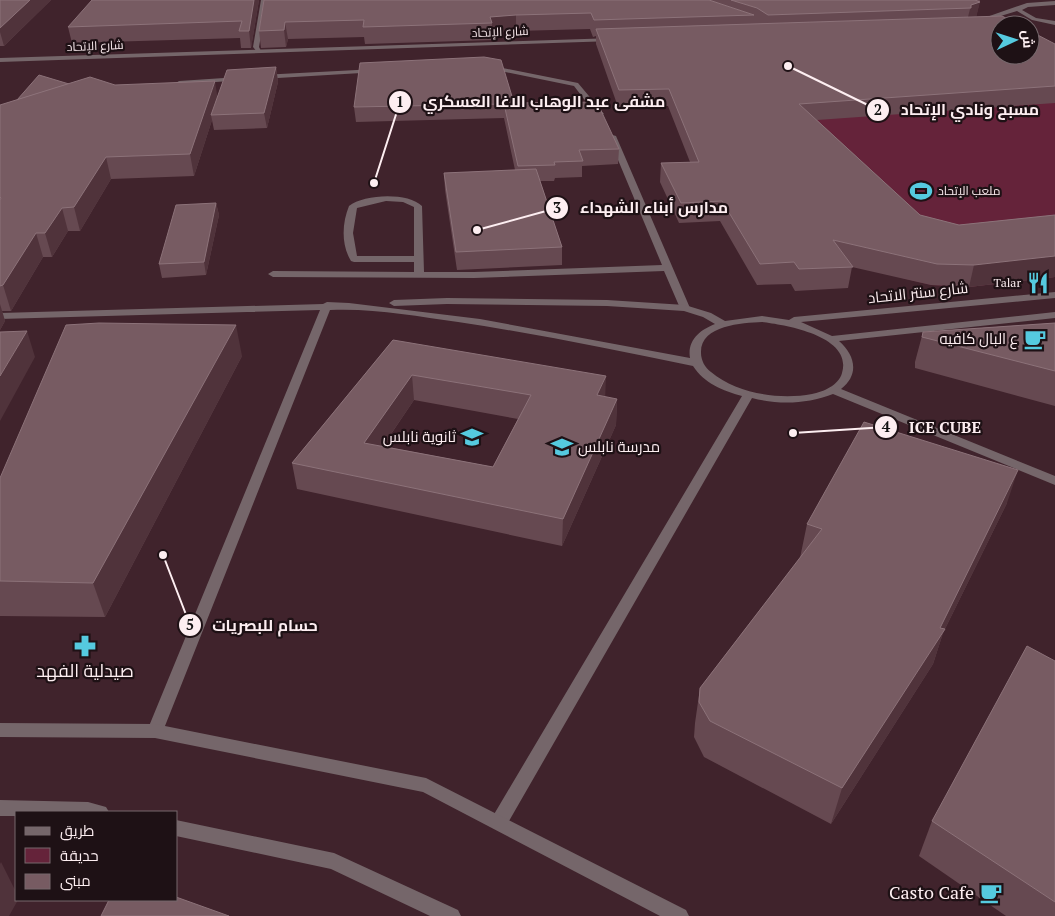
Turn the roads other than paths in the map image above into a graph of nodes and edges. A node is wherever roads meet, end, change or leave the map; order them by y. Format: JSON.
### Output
{"nodes":[{"id":1,"x":264,"y":0,"type":"edge"},
{"id":2,"x":1029,"y":2,"type":"edge"},
{"id":3,"x":1055,"y":3,"type":"edge"},
{"id":4,"x":1019,"y":9,"type":"junction"},
{"id":5,"x":972,"y":23,"type":"edge"},
{"id":6,"x":1055,"y":24,"type":"edge"},
{"id":7,"x":1040,"y":25,"type":"edge"},
{"id":8,"x":625,"y":39,"type":"edge"},
{"id":9,"x":258,"y":51,"type":"junction"},
{"id":10,"x":0,"y":60,"type":"edge"},
{"id":11,"x":475,"y":66,"type":"edge"},
{"id":12,"x":387,"y":71,"type":"edge"},
{"id":13,"x":171,"y":83,"type":"edge"},
{"id":14,"x":604,"y":119,"type":"edge"},
{"id":15,"x":608,"y":128,"type":"edge"},
{"id":16,"x":419,"y":260,"type":"junction"},
{"id":17,"x":669,"y":268,"type":"junction"},
{"id":18,"x":273,"y":274,"type":"dead end"},
{"id":19,"x":419,"y":274,"type":"junction"},
{"id":20,"x":1055,"y":295,"type":"edge"},
{"id":21,"x":327,"y":305,"type":"junction"},
{"id":22,"x":349,"y":306,"type":"junction"},
{"id":23,"x":685,"y":308,"type":"junction"},
{"id":24,"x":1055,"y":315,"type":"edge"},
{"id":25,"x":0,"y":316,"type":"edge"},
{"id":26,"x":784,"y":321,"type":"junction"},
{"id":27,"x":723,"y":324,"type":"junction"},
{"id":28,"x":831,"y":339,"type":"junction"},
{"id":29,"x":697,"y":363,"type":"junction"},
{"id":30,"x":833,"y":390,"type":"junction"},
{"id":31,"x":748,"y":395,"type":"junction"},
{"id":32,"x":1055,"y":482,"type":"edge"},
{"id":33,"x":0,"y":730,"type":"edge"},
{"id":34,"x":155,"y":731,"type":"junction"},
{"id":35,"x":0,"y":808,"type":"edge"},
{"id":36,"x":94,"y":811,"type":"edge"},
{"id":37,"x":498,"y":822,"type":"junction"},
{"id":38,"x":178,"y":828,"type":"edge"},
{"id":39,"x":451,"y":916,"type":"edge"},
{"id":40,"x":680,"y":916,"type":"edge"}],
"edges":[{"from":1,"to":9,"type":"street"},
{"from":2,"to":3,"type":"street"},
{"from":2,"to":4,"type":"street"},
{"from":4,"to":5,"type":"street"},
{"from":4,"to":6,"type":"street"},
{"from":6,"to":7,"type":"street"},
{"from":8,"to":9,"type":"street","name":"شارع الإتحاد"},
{"from":9,"to":10,"type":"street","name":"شارع الإتحاد"},
{"from":11,"to":14,"type":"street"},
{"from":12,"to":13,"type":"street"},
{"from":15,"to":17,"type":"street"},
{"from":16,"to":16,"type":"street"},
{"from":16,"to":19,"type":"street"},
{"from":17,"to":19,"type":"street"},
{"from":17,"to":23,"type":"street"},
{"from":18,"to":19,"type":"street"},
{"from":20,"to":26,"type":"street","name":"شارع سنتر الاتحاد"},
{"from":21,"to":22,"type":"street"},
{"from":21,"to":25,"type":"street"},
{"from":21,"to":34,"type":"street"},
{"from":22,"to":23,"type":"street"},
{"from":22,"to":29,"type":"street"},
{"from":23,"to":27,"type":"street"},
{"from":24,"to":28,"type":"street"},
{"from":26,"to":27,"type":"street"},
{"from":26,"to":28,"type":"street"},
{"from":27,"to":29,"type":"street"},
{"from":28,"to":30,"type":"street"},
{"from":29,"to":31,"type":"street"},
{"from":30,"to":31,"type":"street"},
{"from":30,"to":32,"type":"street"},
{"from":31,"to":37,"type":"street"},
{"from":33,"to":34,"type":"street"},
{"from":34,"to":37,"type":"street"},
{"from":35,"to":36,"type":"street"},
{"from":37,"to":40,"type":"street"},
{"from":38,"to":39,"type":"street"}]}
